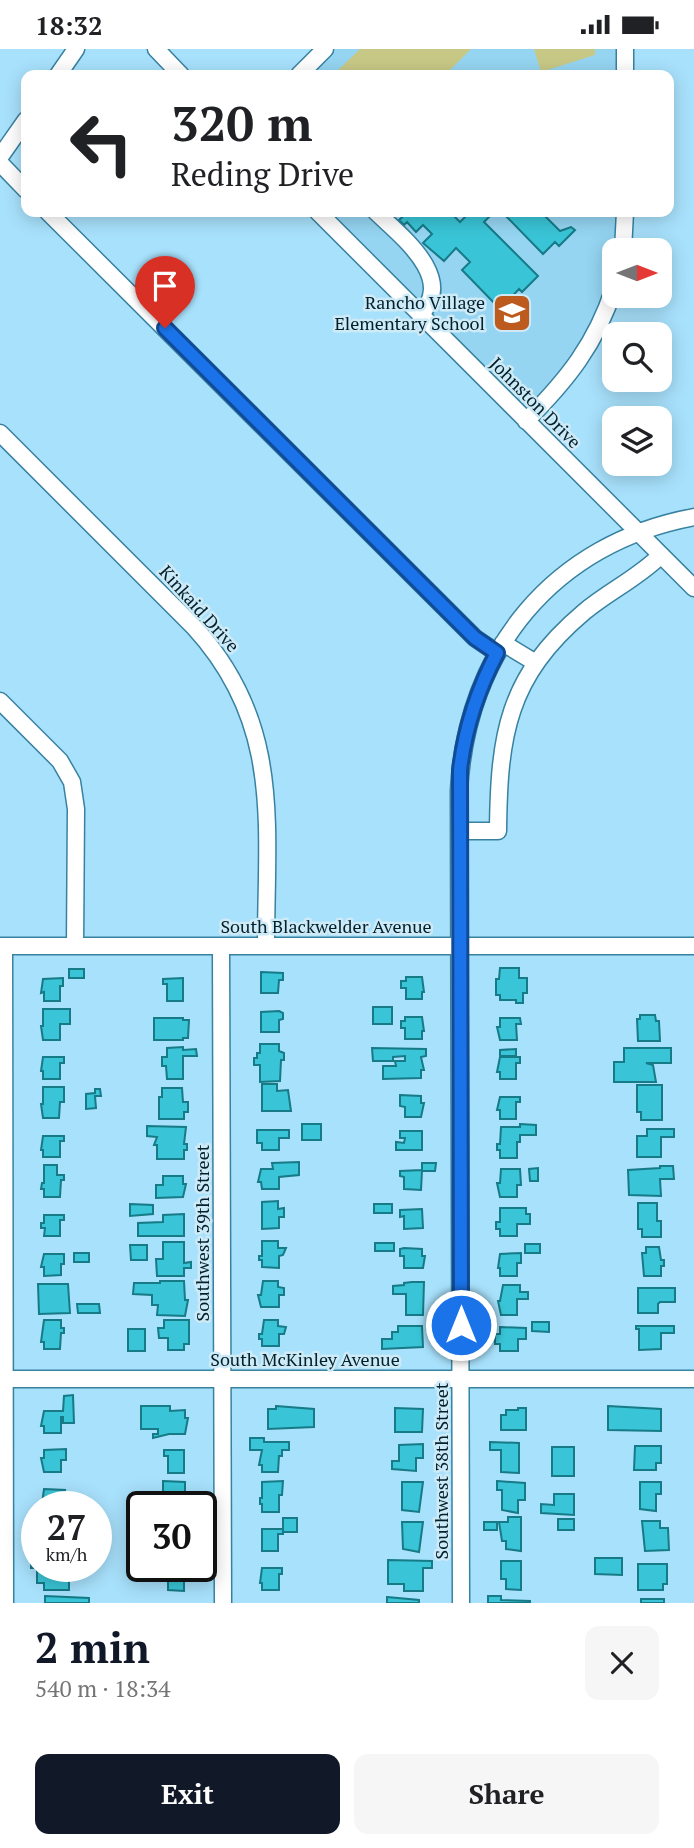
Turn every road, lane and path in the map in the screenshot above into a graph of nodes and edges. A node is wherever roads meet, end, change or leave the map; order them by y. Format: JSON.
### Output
{"nodes":[{"id":1,"x":76,"y":49,"type":"edge"},
{"id":2,"x":156,"y":49,"type":"edge"},
{"id":3,"x":325,"y":49,"type":"edge"},
{"id":4,"x":625,"y":49,"type":"edge"},
{"id":5,"x":61,"y":70,"type":"edge"},
{"id":6,"x":176,"y":70,"type":"edge"},
{"id":7,"x":304,"y":70,"type":"edge"},
{"id":8,"x":625,"y":70,"type":"edge"},
{"id":9,"x":21,"y":127,"type":"edge"},
{"id":10,"x":0,"y":157,"type":"edge"},
{"id":11,"x":0,"y":163,"type":"edge"},
{"id":12,"x":21,"y":185,"type":"edge"},
{"id":13,"x":53,"y":217,"type":"edge"},
{"id":14,"x":324,"y":217,"type":"edge"},
{"id":15,"x":381,"y":217,"type":"edge"},
{"id":16,"x":625,"y":217,"type":"edge"},
{"id":17,"x":624,"y":238,"type":"edge"},
{"id":18,"x":606,"y":308,"type":"edge"},
{"id":19,"x":420,"y":315,"type":"junction"},
{"id":20,"x":526,"y":421,"type":"junction"},
{"id":21,"x":0,"y":433,"type":"edge"},
{"id":22,"x":694,"y":517,"type":"edge"},
{"id":23,"x":637,"y":532,"type":"junction"},
{"id":24,"x":661,"y":555,"type":"junction"},
{"id":25,"x":694,"y":588,"type":"edge"},
{"id":26,"x":500,"y":648,"type":"junction"},
{"id":27,"x":536,"y":663,"type":"junction"},
{"id":28,"x":0,"y":701,"type":"edge"},
{"id":29,"x":459,"y":831,"type":"junction"},
{"id":30,"x":2,"y":946,"type":"edge"},
{"id":31,"x":75,"y":946,"type":"junction"},
{"id":32,"x":221,"y":946,"type":"junction"},
{"id":33,"x":266,"y":946,"type":"junction"},
{"id":34,"x":460,"y":946,"type":"junction"},
{"id":35,"x":694,"y":946,"type":"edge"},
{"id":36,"x":2,"y":1379,"type":"edge"},
{"id":37,"x":223,"y":1379,"type":"junction"},
{"id":38,"x":461,"y":1379,"type":"junction"},
{"id":39,"x":694,"y":1379,"type":"edge"},
{"id":40,"x":5,"y":1603,"type":"edge"},
{"id":41,"x":223,"y":1603,"type":"edge"},
{"id":42,"x":461,"y":1603,"type":"edge"}],
"edges":[{"from":1,"to":5,"type":"street"},
{"from":2,"to":6,"type":"street"},
{"from":3,"to":7,"type":"street"},
{"from":4,"to":8,"type":"street"},
{"from":9,"to":10,"type":"street"},
{"from":11,"to":12,"type":"street"},
{"from":13,"to":26,"type":"street"},
{"from":14,"to":19,"type":"street","name":"Johnston Drive"},
{"from":15,"to":19,"type":"street"},
{"from":16,"to":17,"type":"street"},
{"from":18,"to":20,"type":"street"},
{"from":19,"to":20,"type":"street","name":"Johnston Drive"},
{"from":20,"to":23,"type":"street","name":"Johnston Drive"},
{"from":21,"to":33,"type":"street","name":"Kinkaid Drive"},
{"from":22,"to":23,"type":"street","name":"Southwest 38th Street"},
{"from":23,"to":24,"type":"street","name":"Johnston Drive"},
{"from":23,"to":26,"type":"street","name":"Southwest 38th Street"},
{"from":24,"to":25,"type":"street","name":"Johnston Drive"},
{"from":24,"to":27,"type":"street"},
{"from":26,"to":27,"type":"street"},
{"from":26,"to":29,"type":"street","name":"Southwest 38th Street"},
{"from":27,"to":29,"type":"street"},
{"from":28,"to":31,"type":"street"},
{"from":29,"to":34,"type":"street","name":"Southwest 38th Street"},
{"from":30,"to":31,"type":"street","name":"South Blackwelder Avenue"},
{"from":30,"to":36,"type":"street"},
{"from":31,"to":32,"type":"street","name":"South Blackwelder Avenue"},
{"from":32,"to":33,"type":"street","name":"South Blackwelder Avenue"},
{"from":32,"to":37,"type":"street","name":"Southwest 39th Street"},
{"from":33,"to":34,"type":"street","name":"South Blackwelder Avenue"},
{"from":34,"to":35,"type":"street","name":"South Blackwelder Avenue"},
{"from":34,"to":38,"type":"street","name":"Southwest 38th Street"},
{"from":36,"to":37,"type":"street","name":"South McKinley Avenue"},
{"from":36,"to":40,"type":"street"},
{"from":37,"to":38,"type":"street","name":"South McKinley Avenue"},
{"from":37,"to":41,"type":"street","name":"Southwest 39th Street"},
{"from":38,"to":39,"type":"street","name":"South McKinley Avenue"},
{"from":38,"to":42,"type":"street","name":"Southwest 38th Street"}]}
